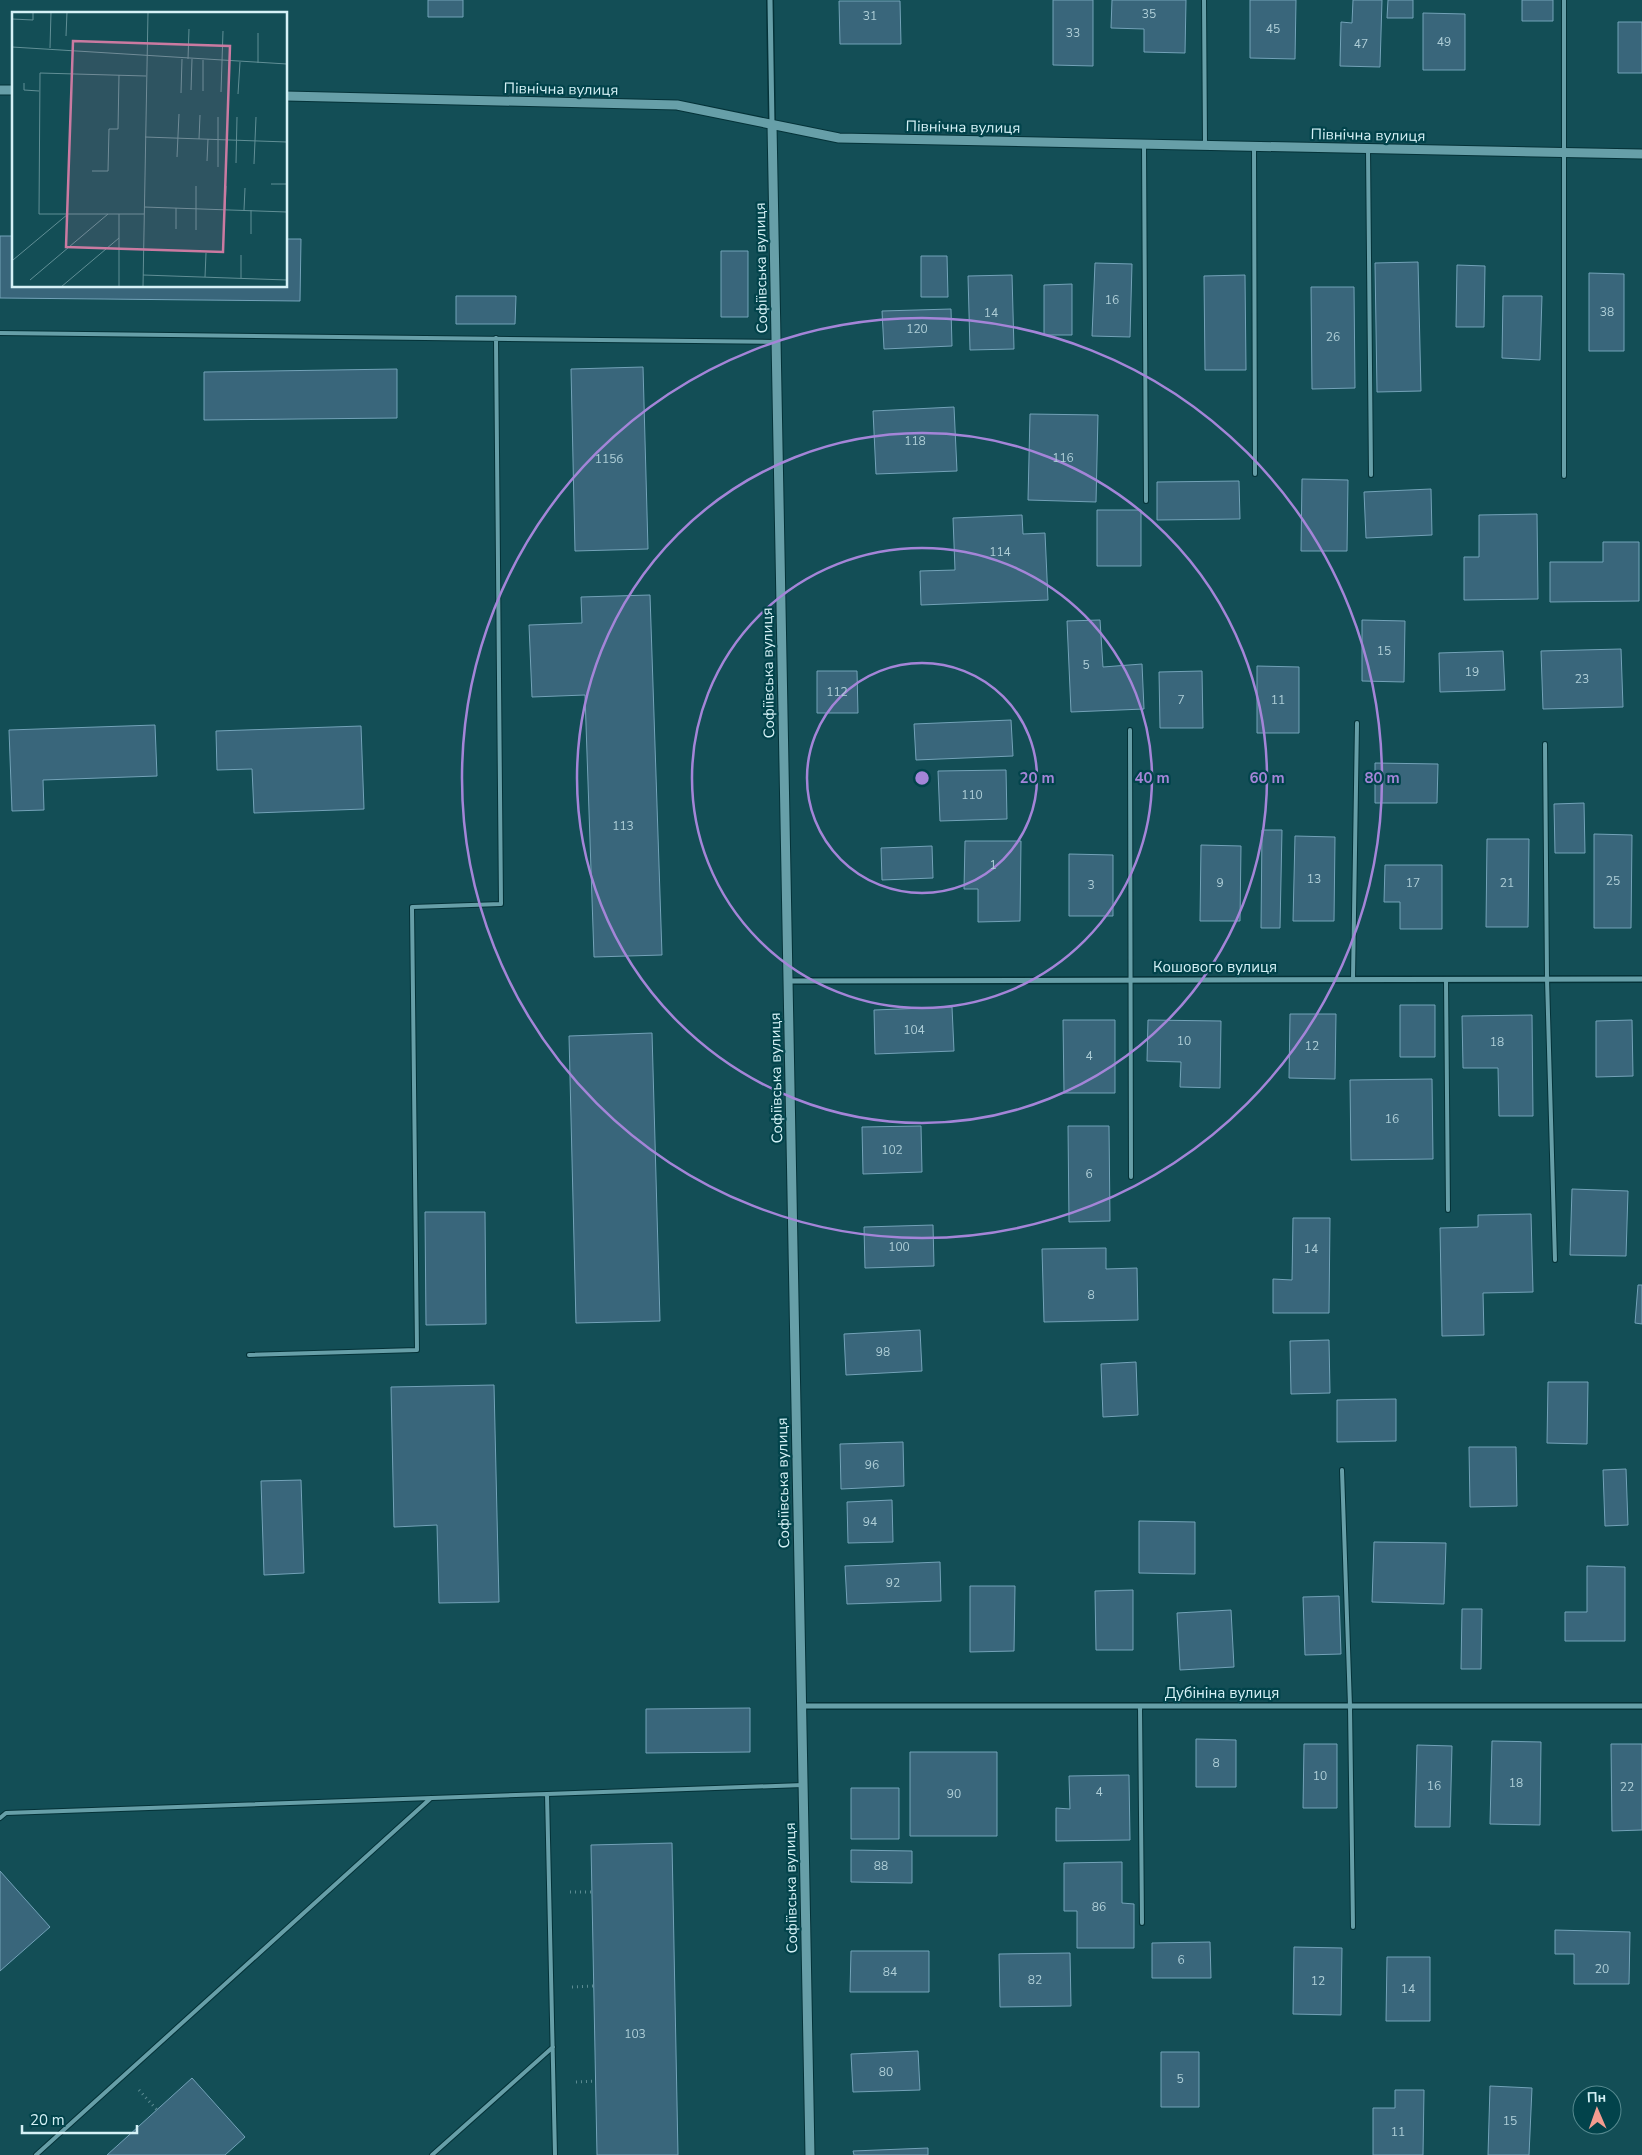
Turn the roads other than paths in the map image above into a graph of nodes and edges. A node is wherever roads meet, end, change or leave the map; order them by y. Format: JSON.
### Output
{"nodes":[{"id":1,"x":770,"y":0,"type":"edge"},
{"id":2,"x":1204,"y":0,"type":"edge"},
{"id":3,"x":1564,"y":0,"type":"edge"},
{"id":4,"x":288,"y":96,"type":"edge"},
{"id":5,"x":772,"y":125,"type":"junction"},
{"id":6,"x":1144,"y":144,"type":"junction"},
{"id":7,"x":1205,"y":146,"type":"junction"},
{"id":8,"x":1254,"y":146,"type":"junction"},
{"id":9,"x":1368,"y":149,"type":"junction"},
{"id":10,"x":1564,"y":153,"type":"junction"},
{"id":11,"x":1642,"y":154,"type":"edge"},
{"id":12,"x":0,"y":333,"type":"edge"},
{"id":13,"x":496,"y":338,"type":"junction"},
{"id":14,"x":776,"y":342,"type":"junction"},
{"id":15,"x":1255,"y":474,"type":"dead end"},
{"id":16,"x":1371,"y":476,"type":"dead end"},
{"id":17,"x":1564,"y":476,"type":"dead end"},
{"id":18,"x":1146,"y":501,"type":"dead end"},
{"id":19,"x":1357,"y":723,"type":"dead end"},
{"id":20,"x":1130,"y":730,"type":"dead end"},
{"id":21,"x":1546,"y":744,"type":"dead end"},
{"id":22,"x":1446,"y":979,"type":"junction"},
{"id":23,"x":1547,"y":979,"type":"junction"},
{"id":24,"x":1642,"y":979,"type":"edge"},
{"id":25,"x":1132,"y":980,"type":"junction"},
{"id":26,"x":1353,"y":980,"type":"junction"},
{"id":27,"x":788,"y":981,"type":"junction"},
{"id":28,"x":1131,"y":1176,"type":"dead end"},
{"id":29,"x":1448,"y":1210,"type":"dead end"},
{"id":30,"x":1555,"y":1260,"type":"dead end"},
{"id":31,"x":249,"y":1355,"type":"dead end"},
{"id":32,"x":1342,"y":1470,"type":"dead end"},
{"id":33,"x":801,"y":1706,"type":"junction"},
{"id":34,"x":1140,"y":1706,"type":"junction"},
{"id":35,"x":1350,"y":1706,"type":"junction"},
{"id":36,"x":1642,"y":1706,"type":"edge"},
{"id":37,"x":803,"y":1785,"type":"junction"},
{"id":38,"x":547,"y":1794,"type":"junction"},
{"id":39,"x":431,"y":1798,"type":"junction"},
{"id":40,"x":0,"y":1813,"type":"edge"},
{"id":41,"x":6,"y":1813,"type":"junction"},
{"id":42,"x":0,"y":1818,"type":"edge"},
{"id":43,"x":1142,"y":1923,"type":"dead end"},
{"id":44,"x":1353,"y":1927,"type":"dead end"},
{"id":45,"x":553,"y":2047,"type":"junction"},
{"id":46,"x":36,"y":2155,"type":"edge"},
{"id":47,"x":432,"y":2155,"type":"edge"},
{"id":48,"x":556,"y":2155,"type":"edge"},
{"id":49,"x":810,"y":2155,"type":"edge"}],
"edges":[{"from":1,"to":5,"type":"street","name":"Софіївська вулиця"},
{"from":2,"to":7,"type":"lane"},
{"from":3,"to":10,"type":"lane"},
{"from":4,"to":5,"type":"street","name":"Північна вулиця"},
{"from":5,"to":6,"type":"street","name":"Північна вулиця"},
{"from":5,"to":14,"type":"street","name":"Софіївська вулиця"},
{"from":6,"to":7,"type":"street","name":"Північна вулиця"},
{"from":6,"to":18,"type":"lane"},
{"from":7,"to":8,"type":"street","name":"Північна вулиця"},
{"from":8,"to":9,"type":"street","name":"Північна вулиця"},
{"from":8,"to":15,"type":"lane"},
{"from":9,"to":10,"type":"street","name":"Північна вулиця"},
{"from":9,"to":16,"type":"lane"},
{"from":10,"to":11,"type":"street","name":"Північна вулиця"},
{"from":10,"to":17,"type":"lane"},
{"from":12,"to":13,"type":"lane"},
{"from":13,"to":14,"type":"lane"},
{"from":13,"to":31,"type":"lane"},
{"from":14,"to":27,"type":"street","name":"Софіївська вулиця"},
{"from":19,"to":26,"type":"lane"},
{"from":20,"to":25,"type":"lane"},
{"from":21,"to":23,"type":"lane"},
{"from":22,"to":23,"type":"street","name":"Кошового вулиця"},
{"from":22,"to":26,"type":"street","name":"Кошового вулиця"},
{"from":22,"to":29,"type":"lane"},
{"from":23,"to":24,"type":"street","name":"Кошового вулиця"},
{"from":23,"to":30,"type":"lane"},
{"from":25,"to":26,"type":"street","name":"Кошового вулиця"},
{"from":25,"to":27,"type":"street","name":"Кошового вулиця"},
{"from":25,"to":28,"type":"lane"},
{"from":27,"to":33,"type":"street","name":"Софіївська вулиця"},
{"from":32,"to":35,"type":"lane"},
{"from":33,"to":34,"type":"street","name":"Дубініна вулиця"},
{"from":33,"to":37,"type":"street","name":"Софіївська вулиця"},
{"from":34,"to":35,"type":"street","name":"Дубініна вулиця"},
{"from":34,"to":43,"type":"lane"},
{"from":35,"to":36,"type":"street","name":"Дубініна вулиця"},
{"from":35,"to":44,"type":"lane"},
{"from":37,"to":38,"type":"lane"},
{"from":37,"to":49,"type":"street","name":"Софіївська вулиця"},
{"from":38,"to":39,"type":"lane"},
{"from":38,"to":45,"type":"lane"},
{"from":39,"to":41,"type":"lane"},
{"from":39,"to":46,"type":"lane"},
{"from":40,"to":41,"type":"lane"},
{"from":41,"to":42,"type":"lane"},
{"from":45,"to":47,"type":"lane"},
{"from":45,"to":48,"type":"lane"}]}
